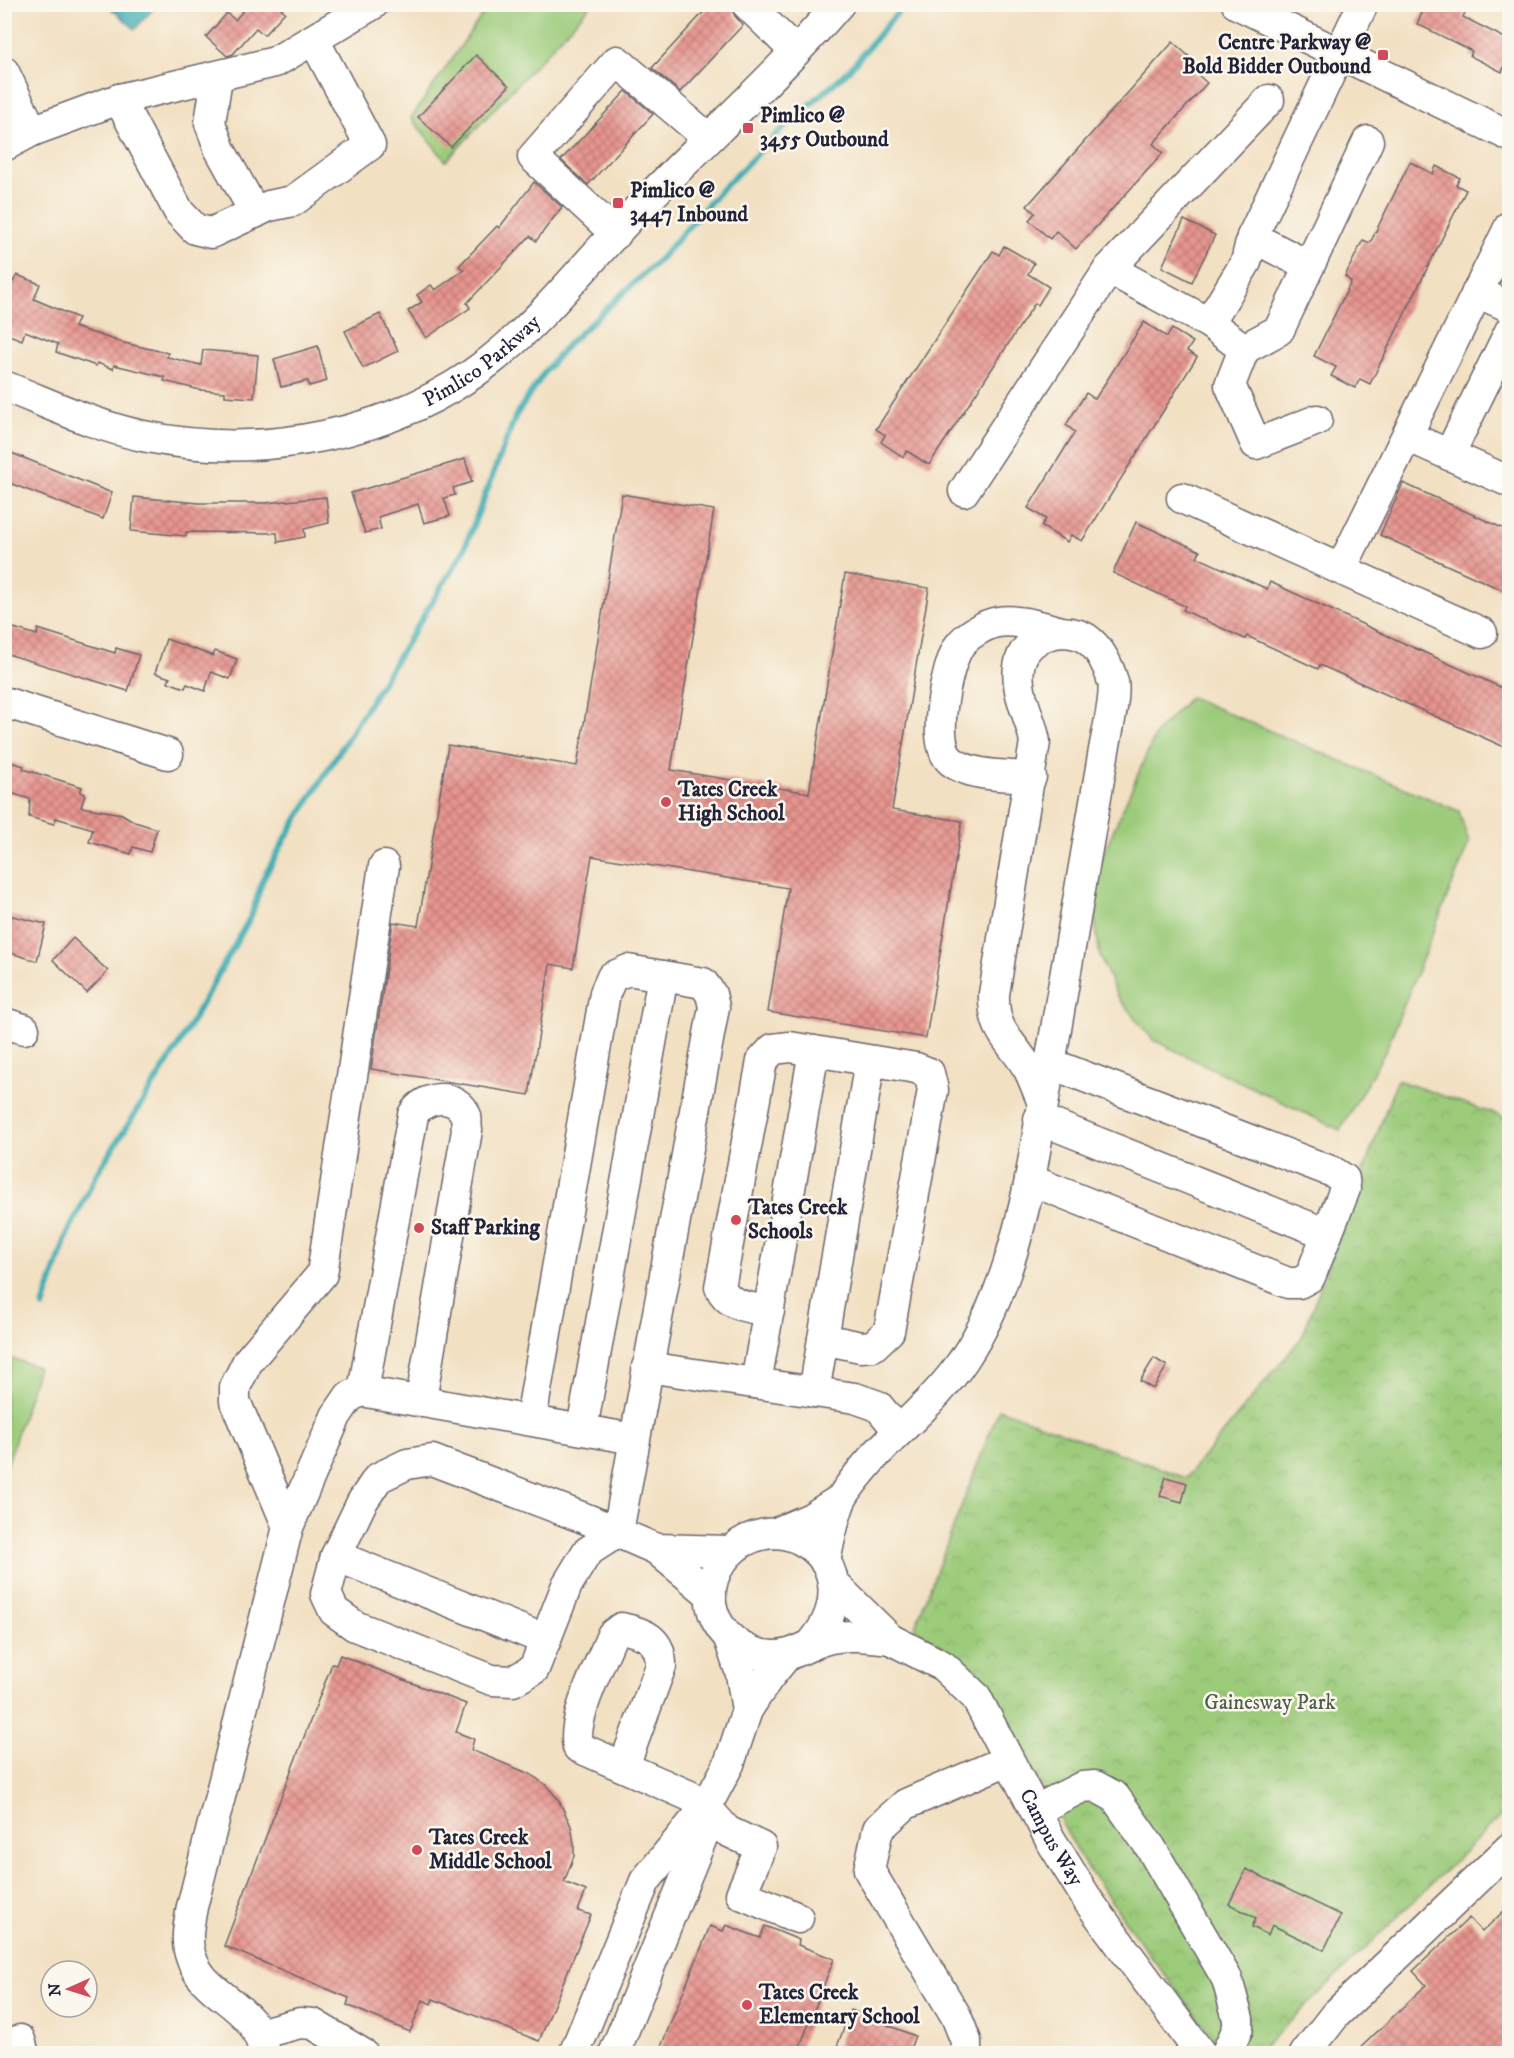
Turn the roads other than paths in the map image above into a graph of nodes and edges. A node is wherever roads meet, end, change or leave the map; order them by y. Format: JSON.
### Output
{"nodes":[{"id":1,"x":373,"y":4,"type":"edge"},
{"id":2,"x":747,"y":4,"type":"edge"},
{"id":3,"x":839,"y":4,"type":"edge"},
{"id":4,"x":1237,"y":4,"type":"edge"},
{"id":5,"x":1363,"y":4,"type":"edge"},
{"id":6,"x":314,"y":40,"type":"junction"},
{"id":7,"x":795,"y":51,"type":"junction"},
{"id":8,"x":1338,"y":54,"type":"junction"},
{"id":9,"x":4,"y":72,"type":"edge"},
{"id":10,"x":217,"y":77,"type":"junction"},
{"id":11,"x":119,"y":99,"type":"junction"},
{"id":12,"x":1269,"y":99,"type":"dead end"},
{"id":13,"x":32,"y":131,"type":"junction"},
{"id":14,"x":1509,"y":136,"type":"edge"},
{"id":15,"x":708,"y":138,"type":"junction"},
{"id":16,"x":1368,"y":141,"type":"dead end"},
{"id":17,"x":4,"y":146,"type":"edge"},
{"id":18,"x":255,"y":213,"type":"junction"},
{"id":19,"x":1509,"y":226,"type":"edge"},
{"id":20,"x":616,"y":234,"type":"junction"},
{"id":21,"x":1252,"y":237,"type":"junction"},
{"id":22,"x":1309,"y":266,"type":"junction"},
{"id":23,"x":1109,"y":269,"type":"junction"},
{"id":24,"x":1478,"y":291,"type":"junction"},
{"id":25,"x":1509,"y":307,"type":"edge"},
{"id":26,"x":1209,"y":323,"type":"junction"},
{"id":27,"x":1509,"y":331,"type":"edge"},
{"id":28,"x":1244,"y":349,"type":"junction"},
{"id":29,"x":4,"y":386,"type":"edge"},
{"id":30,"x":1317,"y":420,"type":"dead end"},
{"id":31,"x":1407,"y":436,"type":"junction"},
{"id":32,"x":1449,"y":455,"type":"junction"},
{"id":33,"x":1509,"y":482,"type":"edge"},
{"id":34,"x":964,"y":491,"type":"dead end"},
{"id":35,"x":1182,"y":498,"type":"dead end"},
{"id":36,"x":1341,"y":569,"type":"junction"},
{"id":37,"x":1062,"y":632,"type":"junction"},
{"id":38,"x":1482,"y":633,"type":"dead end"},
{"id":39,"x":4,"y":702,"type":"edge"},
{"id":40,"x":168,"y":754,"type":"dead end"},
{"id":41,"x":1032,"y":777,"type":"junction"},
{"id":42,"x":384,"y":866,"type":"dead end"},
{"id":43,"x":663,"y":976,"type":"junction"},
{"id":44,"x":814,"y":1051,"type":"junction"},
{"id":45,"x":870,"y":1061,"type":"junction"},
{"id":46,"x":1049,"y":1064,"type":"junction"},
{"id":47,"x":1041,"y":1110,"type":"junction"},
{"id":48,"x":1030,"y":1180,"type":"junction"},
{"id":49,"x":1328,"y":1234,"type":"junction"},
{"id":50,"x":769,"y":1311,"type":"junction"},
{"id":51,"x":823,"y":1340,"type":"junction"},
{"id":52,"x":647,"y":1367,"type":"junction"},
{"id":53,"x":756,"y":1383,"type":"junction"},
{"id":54,"x":363,"y":1391,"type":"junction"},
{"id":55,"x":814,"y":1392,"type":"junction"},
{"id":56,"x":421,"y":1400,"type":"junction"},
{"id":57,"x":531,"y":1419,"type":"junction"},
{"id":58,"x":582,"y":1429,"type":"junction"},
{"id":59,"x":898,"y":1430,"type":"junction"},
{"id":60,"x":634,"y":1439,"type":"junction"},
{"id":61,"x":841,"y":1499,"type":"junction"},
{"id":62,"x":288,"y":1527,"type":"junction"},
{"id":63,"x":618,"y":1532,"type":"junction"},
{"id":64,"x":776,"y":1533,"type":"junction"},
{"id":65,"x":656,"y":1549,"type":"junction"},
{"id":66,"x":729,"y":1551,"type":"junction"},
{"id":67,"x":336,"y":1556,"type":"junction"},
{"id":68,"x":829,"y":1572,"type":"junction"},
{"id":69,"x":711,"y":1595,"type":"junction"},
{"id":70,"x":729,"y":1638,"type":"junction"},
{"id":71,"x":890,"y":1639,"type":"junction"},
{"id":72,"x":546,"y":1640,"type":"junction"},
{"id":73,"x":800,"y":1648,"type":"junction"},
{"id":74,"x":747,"y":1710,"type":"junction"},
{"id":75,"x":1008,"y":1760,"type":"junction"},
{"id":76,"x":624,"y":1767,"type":"dead end"},
{"id":77,"x":706,"y":1807,"type":"junction"},
{"id":78,"x":1036,"y":1810,"type":"junction"},
{"id":79,"x":1509,"y":1848,"type":"edge"},
{"id":80,"x":798,"y":1918,"type":"dead end"},
{"id":81,"x":265,"y":2048,"type":"edge"},
{"id":82,"x":363,"y":2054,"type":"edge"},
{"id":83,"x":574,"y":2054,"type":"edge"},
{"id":84,"x":614,"y":2054,"type":"edge"},
{"id":85,"x":966,"y":2054,"type":"edge"},
{"id":86,"x":1201,"y":2054,"type":"edge"},
{"id":87,"x":1226,"y":2054,"type":"edge"},
{"id":88,"x":1305,"y":2054,"type":"edge"}],
"edges":[{"from":1,"to":6,"type":"street"},
{"from":2,"to":7,"type":"street"},
{"from":3,"to":7,"type":"street","name":"Pimlico Parkway"},
{"from":4,"to":8,"type":"street"},
{"from":5,"to":8,"type":"street"},
{"from":6,"to":10,"type":"street"},
{"from":6,"to":18,"type":"street"},
{"from":7,"to":15,"type":"street","name":"Pimlico Parkway"},
{"from":8,"to":14,"type":"street"},
{"from":8,"to":21,"type":"street"},
{"from":9,"to":13,"type":"street"},
{"from":10,"to":11,"type":"street"},
{"from":10,"to":18,"type":"street"},
{"from":11,"to":13,"type":"street"},
{"from":11,"to":18,"type":"street"},
{"from":12,"to":23,"type":"street"},
{"from":13,"to":17,"type":"street"},
{"from":15,"to":20,"type":"street","name":"Pimlico Parkway"},
{"from":15,"to":20,"type":"street"},
{"from":16,"to":22,"type":"street"},
{"from":19,"to":24,"type":"street"},
{"from":20,"to":29,"type":"street","name":"Pimlico Parkway"},
{"from":21,"to":22,"type":"street"},
{"from":21,"to":26,"type":"street"},
{"from":22,"to":28,"type":"street"},
{"from":23,"to":26,"type":"street"},
{"from":23,"to":34,"type":"street"},
{"from":24,"to":25,"type":"street"},
{"from":24,"to":31,"type":"street"},
{"from":26,"to":28,"type":"street"},
{"from":27,"to":32,"type":"street"},
{"from":28,"to":30,"type":"street"},
{"from":31,"to":32,"type":"street"},
{"from":31,"to":36,"type":"street"},
{"from":32,"to":33,"type":"street"},
{"from":35,"to":36,"type":"street"},
{"from":36,"to":38,"type":"street"},
{"from":37,"to":41,"type":"street"},
{"from":37,"to":41,"type":"street"},
{"from":37,"to":46,"type":"street"},
{"from":39,"to":40,"type":"street"},
{"from":41,"to":47,"type":"street"},
{"from":42,"to":62,"type":"street"},
{"from":43,"to":52,"type":"street"},
{"from":43,"to":57,"type":"street"},
{"from":43,"to":58,"type":"street"},
{"from":44,"to":45,"type":"street"},
{"from":44,"to":50,"type":"street"},
{"from":44,"to":50,"type":"street"},
{"from":45,"to":51,"type":"street"},
{"from":45,"to":51,"type":"street"},
{"from":46,"to":47,"type":"street"},
{"from":46,"to":49,"type":"street"},
{"from":47,"to":48,"type":"street"},
{"from":47,"to":49,"type":"street"},
{"from":48,"to":49,"type":"street"},
{"from":48,"to":59,"type":"street"},
{"from":50,"to":53,"type":"street"},
{"from":51,"to":55,"type":"street"},
{"from":52,"to":53,"type":"street"},
{"from":52,"to":60,"type":"street"},
{"from":53,"to":55,"type":"street"},
{"from":54,"to":56,"type":"street"},
{"from":54,"to":56,"type":"street"},
{"from":54,"to":62,"type":"street"},
{"from":55,"to":59,"type":"street"},
{"from":56,"to":57,"type":"street"},
{"from":57,"to":58,"type":"street"},
{"from":58,"to":60,"type":"street"},
{"from":59,"to":61,"type":"street"},
{"from":60,"to":63,"type":"street"},
{"from":61,"to":64,"type":"street"},
{"from":61,"to":68,"type":"street"},
{"from":62,"to":81,"type":"street"},
{"from":63,"to":65,"type":"street"},
{"from":63,"to":67,"type":"street"},
{"from":63,"to":72,"type":"street"},
{"from":64,"to":66,"type":"street"},
{"from":64,"to":68,"type":"street"},
{"from":65,"to":66,"type":"street"},
{"from":65,"to":69,"type":"street"},
{"from":66,"to":69,"type":"street"},
{"from":67,"to":72,"type":"street"},
{"from":67,"to":72,"type":"street"},
{"from":68,"to":71,"type":"street","name":"Campus Way"},
{"from":68,"to":73,"type":"street"},
{"from":69,"to":70,"type":"street"},
{"from":70,"to":73,"type":"street"},
{"from":70,"to":74,"type":"street"},
{"from":71,"to":73,"type":"street","name":"Campus Way"},
{"from":71,"to":75,"type":"street","name":"Campus Way"},
{"from":73,"to":74,"type":"street"},
{"from":74,"to":77,"type":"street"},
{"from":75,"to":78,"type":"street","name":"Campus Way"},
{"from":75,"to":85,"type":"street"},
{"from":76,"to":77,"type":"street"},
{"from":77,"to":80,"type":"street"},
{"from":77,"to":83,"type":"street"},
{"from":77,"to":84,"type":"street"},
{"from":78,"to":86,"type":"street","name":"Campus Way"},
{"from":78,"to":87,"type":"street"},
{"from":79,"to":88,"type":"street"},
{"from":81,"to":82,"type":"street"}]}
